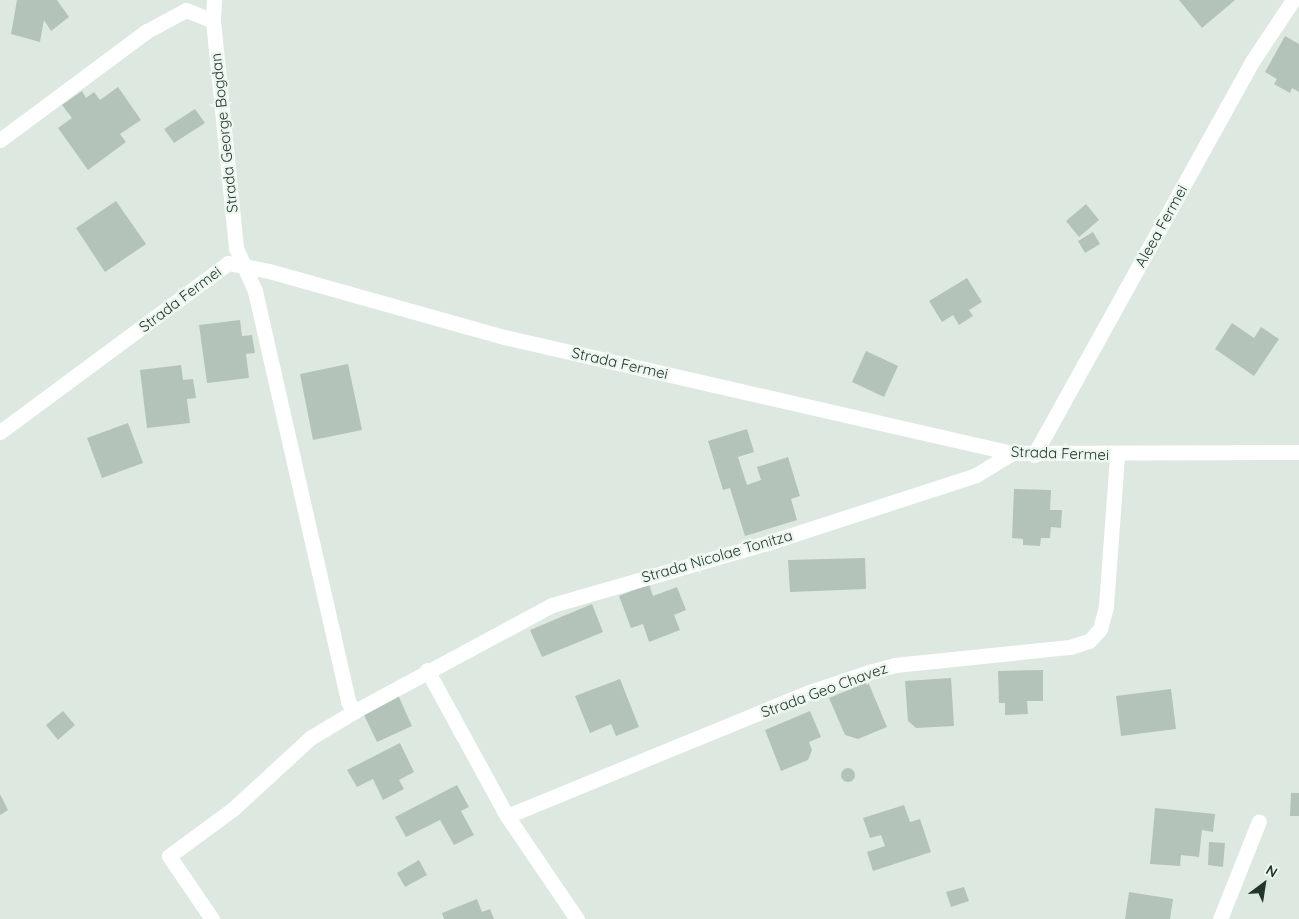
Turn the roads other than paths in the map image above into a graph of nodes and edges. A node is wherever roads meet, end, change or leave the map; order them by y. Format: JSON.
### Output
{"nodes":[{"id":1,"x":214,"y":0,"type":"edge"},
{"id":2,"x":1294,"y":0,"type":"edge"},
{"id":3,"x":213,"y":21,"type":"junction"},
{"id":4,"x":0,"y":140,"type":"edge"},
{"id":5,"x":244,"y":264,"type":"junction"},
{"id":6,"x":0,"y":432,"type":"edge"},
{"id":7,"x":1299,"y":452,"type":"edge"},
{"id":8,"x":1012,"y":453,"type":"junction"},
{"id":9,"x":1034,"y":455,"type":"junction"},
{"id":10,"x":1117,"y":455,"type":"junction"},
{"id":11,"x":427,"y":670,"type":"junction"},
{"id":12,"x":354,"y":711,"type":"junction"},
{"id":13,"x":507,"y":816,"type":"junction"},
{"id":14,"x":1259,"y":821,"type":"dead end"},
{"id":15,"x":212,"y":919,"type":"edge"},
{"id":16,"x":577,"y":919,"type":"edge"},
{"id":17,"x":1220,"y":919,"type":"edge"}],
"edges":[{"from":1,"to":3,"type":"street","name":"Strada George Bogdan"},
{"from":2,"to":9,"type":"street","name":"Aleea Fermei"},
{"from":3,"to":4,"type":"street"},
{"from":3,"to":5,"type":"street","name":"Strada George Bogdan"},
{"from":5,"to":6,"type":"street","name":"Strada Fermei"},
{"from":5,"to":8,"type":"street","name":"Strada Fermei"},
{"from":5,"to":12,"type":"street","name":"Strada George Bogdan"},
{"from":7,"to":10,"type":"street","name":"Strada Fermei"},
{"from":8,"to":9,"type":"street","name":"Strada Fermei"},
{"from":8,"to":11,"type":"street","name":"Strada Nicolae Tonitza"},
{"from":9,"to":10,"type":"street","name":"Strada Fermei"},
{"from":10,"to":13,"type":"street","name":"Strada Geo Chavez"},
{"from":11,"to":12,"type":"street","name":"Strada Nicolae Tonitza"},
{"from":11,"to":13,"type":"street"},
{"from":12,"to":15,"type":"street","name":"Strada Nicolae Tonitza"},
{"from":13,"to":16,"type":"street"},
{"from":14,"to":17,"type":"street"}]}
